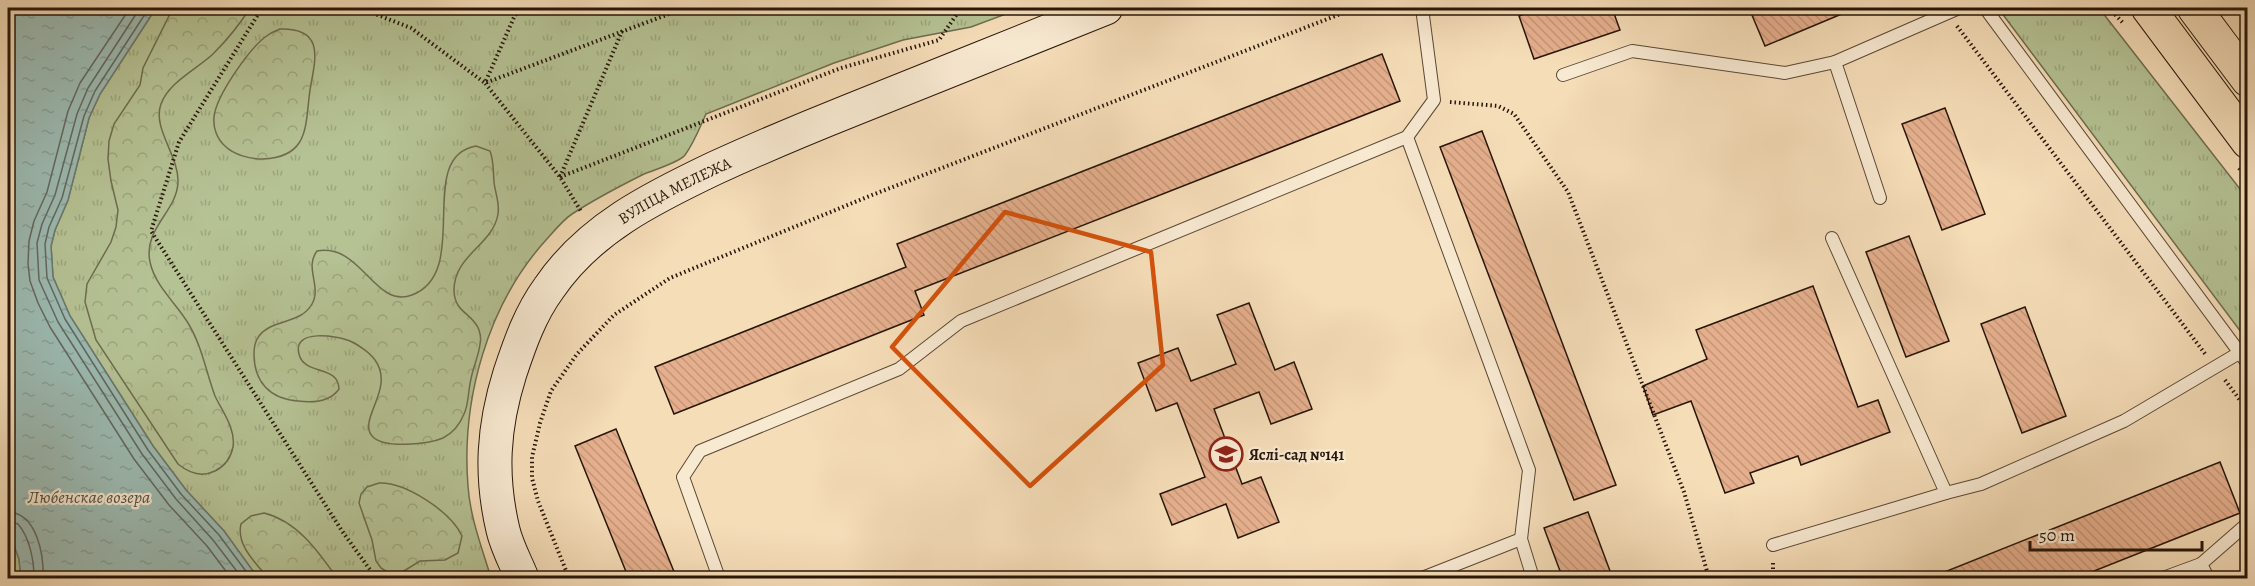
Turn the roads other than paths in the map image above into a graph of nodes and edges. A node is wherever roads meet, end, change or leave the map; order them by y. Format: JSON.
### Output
{"nodes":[{"id":1,"x":1106,"y":8,"type":"edge"},
{"id":2,"x":1422,"y":8,"type":"edge"},
{"id":3,"x":1985,"y":8,"type":"edge"},
{"id":4,"x":2148,"y":8,"type":"edge"},
{"id":5,"x":2194,"y":8,"type":"edge"},
{"id":6,"x":1953,"y":10,"type":"edge"},
{"id":7,"x":1835,"y":62,"type":"junction"},
{"id":8,"x":1563,"y":75,"type":"dead end"},
{"id":9,"x":2247,"y":80,"type":"edge"},
{"id":10,"x":1407,"y":137,"type":"junction"},
{"id":11,"x":2247,"y":142,"type":"edge"},
{"id":12,"x":1880,"y":198,"type":"dead end"},
{"id":13,"x":1832,"y":238,"type":"dead end"},
{"id":14,"x":2239,"y":353,"type":"junction"},
{"id":15,"x":2247,"y":364,"type":"edge"},
{"id":16,"x":1946,"y":493,"type":"junction"},
{"id":17,"x":2247,"y":523,"type":"edge"},
{"id":18,"x":1521,"y":539,"type":"junction"},
{"id":19,"x":1773,"y":545,"type":"dead end"},
{"id":20,"x":2201,"y":564,"type":"junction"},
{"id":21,"x":522,"y":579,"type":"edge"},
{"id":22,"x":719,"y":579,"type":"edge"},
{"id":23,"x":1422,"y":579,"type":"edge"},
{"id":24,"x":1533,"y":579,"type":"edge"},
{"id":25,"x":2163,"y":579,"type":"edge"},
{"id":26,"x":2208,"y":579,"type":"edge"}],
"edges":[{"from":1,"to":21,"type":"main road","name":"ВУЛІЦА МЕЛЕЖА"},
{"from":2,"to":10,"type":"lane"},
{"from":3,"to":14,"type":"lane"},
{"from":4,"to":11,"type":"main road"},
{"from":5,"to":9,"type":"main road"},
{"from":6,"to":7,"type":"lane"},
{"from":7,"to":8,"type":"lane"},
{"from":7,"to":12,"type":"lane"},
{"from":10,"to":18,"type":"lane"},
{"from":10,"to":22,"type":"lane"},
{"from":13,"to":16,"type":"lane"},
{"from":14,"to":15,"type":"lane"},
{"from":14,"to":16,"type":"lane"},
{"from":16,"to":19,"type":"lane"},
{"from":17,"to":20,"type":"lane"},
{"from":18,"to":23,"type":"lane"},
{"from":18,"to":24,"type":"lane"},
{"from":20,"to":25,"type":"lane"},
{"from":20,"to":26,"type":"lane"}]}
